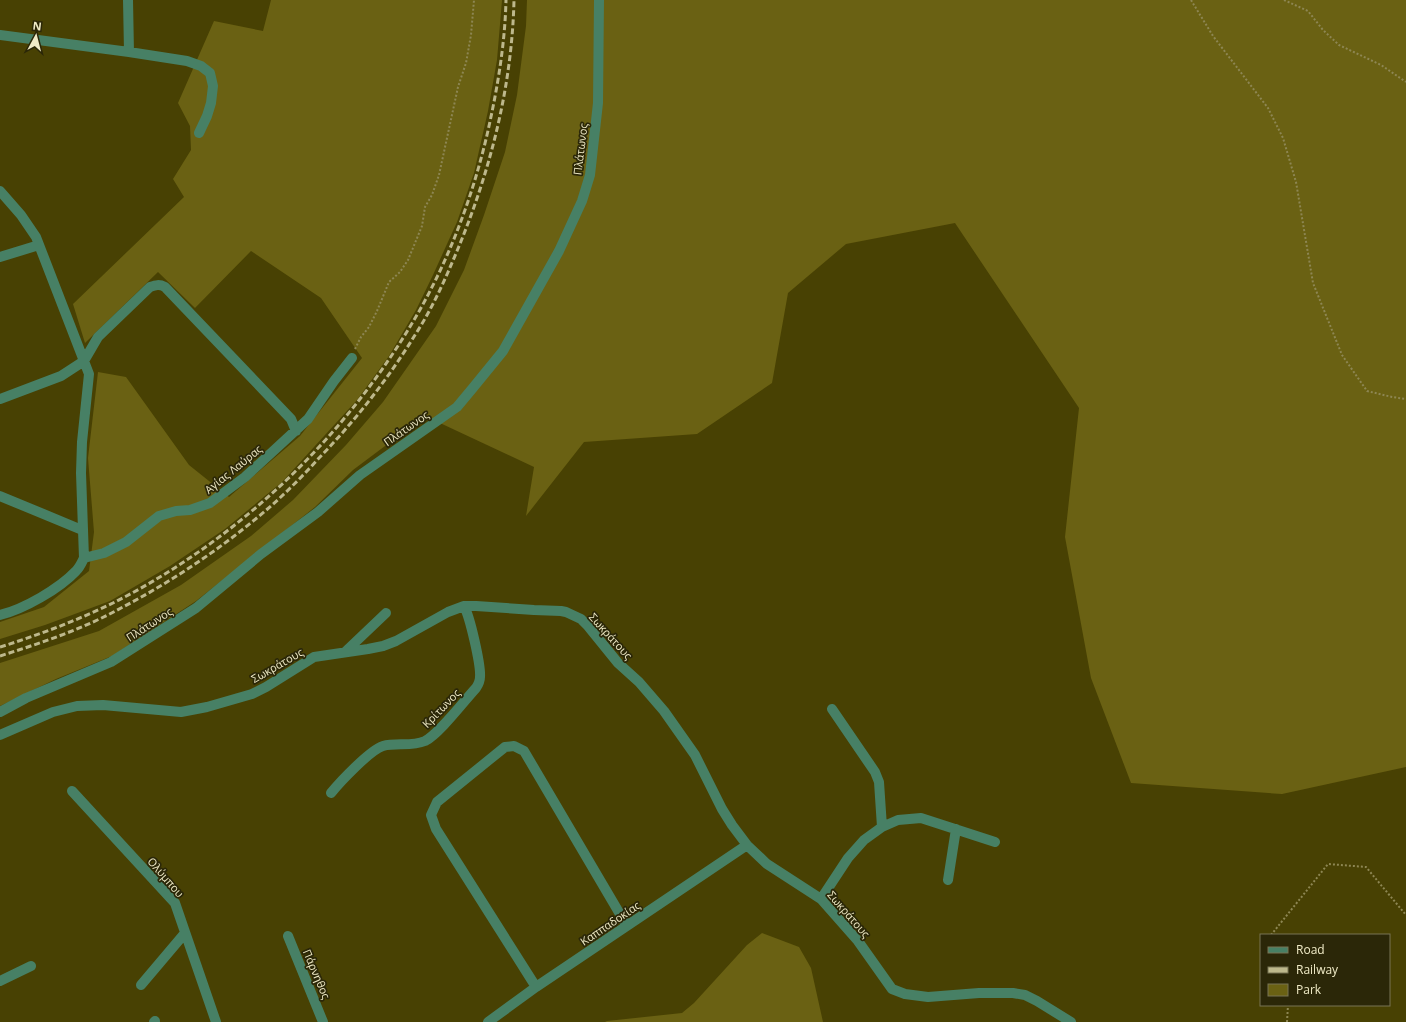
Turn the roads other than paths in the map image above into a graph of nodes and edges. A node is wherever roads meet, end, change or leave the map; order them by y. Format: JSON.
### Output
{"nodes":[{"id":1,"x":128,"y":0,"type":"edge"},
{"id":2,"x":599,"y":0,"type":"edge"},
{"id":3,"x":0,"y":35,"type":"edge"},
{"id":4,"x":129,"y":52,"type":"junction"},
{"id":5,"x":199,"y":133,"type":"dead end"},
{"id":6,"x":0,"y":191,"type":"edge"},
{"id":7,"x":39,"y":245,"type":"junction"},
{"id":8,"x":0,"y":257,"type":"edge"},
{"id":9,"x":352,"y":358,"type":"road end"},
{"id":10,"x":84,"y":361,"type":"junction"},
{"id":11,"x":0,"y":399,"type":"edge"},
{"id":12,"x":296,"y":431,"type":"junction"},
{"id":13,"x":0,"y":496,"type":"edge"},
{"id":14,"x":82,"y":530,"type":"junction"},
{"id":15,"x":84,"y":558,"type":"junction"},
{"id":16,"x":464,"y":606,"type":"junction"},
{"id":17,"x":386,"y":612,"type":"dead end"},
{"id":18,"x":0,"y":615,"type":"edge"},
{"id":19,"x":345,"y":652,"type":"junction"},
{"id":20,"x":832,"y":709,"type":"dead end"},
{"id":21,"x":0,"y":712,"type":"edge"},
{"id":22,"x":0,"y":735,"type":"edge"},
{"id":23,"x":72,"y":791,"type":"dead end"},
{"id":24,"x":331,"y":793,"type":"dead end"},
{"id":25,"x":882,"y":827,"type":"junction"},
{"id":26,"x":956,"y":830,"type":"junction"},
{"id":27,"x":995,"y":842,"type":"dead end"},
{"id":28,"x":747,"y":845,"type":"junction"},
{"id":29,"x":948,"y":880,"type":"dead end"},
{"id":30,"x":821,"y":899,"type":"junction"},
{"id":31,"x":627,"y":926,"type":"junction"},
{"id":32,"x":185,"y":933,"type":"junction"},
{"id":33,"x":288,"y":936,"type":"dead end"},
{"id":34,"x":31,"y":966,"type":"dead end"},
{"id":35,"x":0,"y":981,"type":"edge"},
{"id":36,"x":141,"y":985,"type":"dead end"},
{"id":37,"x":536,"y":987,"type":"junction"},
{"id":38,"x":216,"y":1022,"type":"edge"},
{"id":39,"x":323,"y":1022,"type":"edge"},
{"id":40,"x":488,"y":1022,"type":"edge"},
{"id":41,"x":1071,"y":1022,"type":"edge"}],
"edges":[{"from":1,"to":4,"type":"street"},
{"from":2,"to":21,"type":"street","name":"Πλάτωνος"},
{"from":3,"to":4,"type":"street"},
{"from":4,"to":5,"type":"street"},
{"from":6,"to":7,"type":"street"},
{"from":7,"to":8,"type":"street"},
{"from":7,"to":10,"type":"street"},
{"from":9,"to":12,"type":"street","name":"Αγίας Λαύρας"},
{"from":10,"to":11,"type":"street"},
{"from":10,"to":12,"type":"street"},
{"from":10,"to":14,"type":"street"},
{"from":12,"to":15,"type":"street","name":"Αγίας Λαύρας"},
{"from":13,"to":14,"type":"street"},
{"from":14,"to":15,"type":"street"},
{"from":15,"to":18,"type":"street"},
{"from":16,"to":19,"type":"street","name":"Σωκράτους"},
{"from":16,"to":24,"type":"street","name":"Κρίτωνος"},
{"from":16,"to":28,"type":"street","name":"Σωκράτους"},
{"from":17,"to":19,"type":"street"},
{"from":19,"to":22,"type":"street","name":"Σωκράτους"},
{"from":20,"to":25,"type":"street"},
{"from":23,"to":32,"type":"street","name":"Ολύμπου"},
{"from":25,"to":26,"type":"street"},
{"from":25,"to":30,"type":"street"},
{"from":26,"to":27,"type":"street"},
{"from":26,"to":29,"type":"street"},
{"from":28,"to":30,"type":"street","name":"Σωκράτους"},
{"from":28,"to":31,"type":"street","name":"Καππαδοκίας"},
{"from":30,"to":41,"type":"street","name":"Σωκράτους"},
{"from":31,"to":37,"type":"street","name":"Καππαδοκίας"},
{"from":31,"to":37,"type":"street"},
{"from":32,"to":36,"type":"street"},
{"from":32,"to":38,"type":"street","name":"Ολύμπου"},
{"from":33,"to":39,"type":"street","name":"Πάρνηθος"},
{"from":34,"to":35,"type":"street"},
{"from":37,"to":40,"type":"street","name":"Καππαδοκίας"}]}
